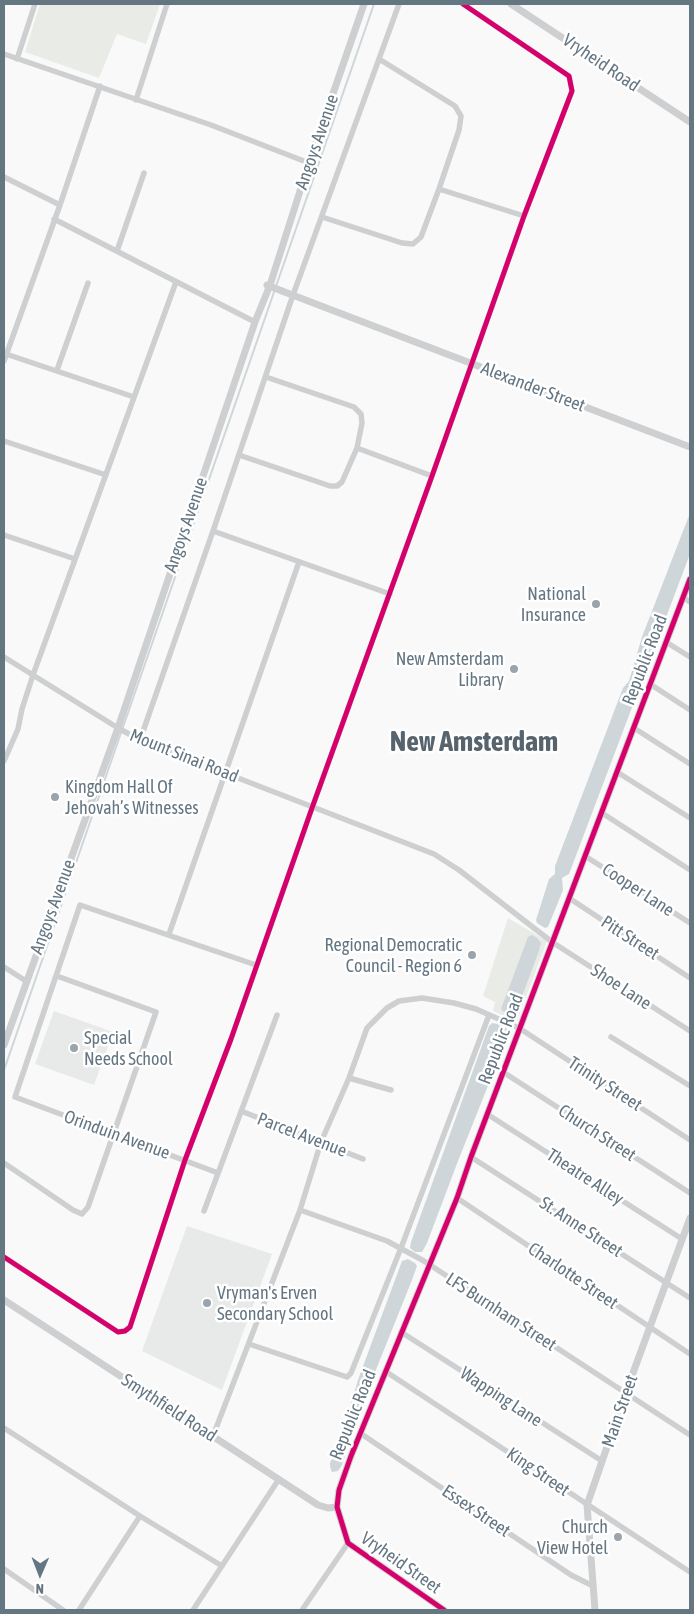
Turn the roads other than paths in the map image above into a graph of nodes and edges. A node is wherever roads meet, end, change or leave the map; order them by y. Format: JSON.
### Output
{"nodes":[{"id":1,"x":35,"y":4,"type":"edge"},
{"id":2,"x":167,"y":4,"type":"edge"},
{"id":3,"x":364,"y":4,"type":"edge"},
{"id":4,"x":399,"y":4,"type":"edge"},
{"id":5,"x":463,"y":4,"type":"edge"},
{"id":6,"x":511,"y":4,"type":"edge"},
{"id":7,"x":4,"y":54,"type":"edge"},
{"id":8,"x":17,"y":59,"type":"junction"},
{"id":9,"x":379,"y":59,"type":"junction"},
{"id":10,"x":100,"y":86,"type":"junction"},
{"id":11,"x":136,"y":100,"type":"junction"},
{"id":12,"x":690,"y":122,"type":"edge"},
{"id":13,"x":309,"y":163,"type":"junction"},
{"id":14,"x":144,"y":173,"type":"dead end"},
{"id":15,"x":4,"y":177,"type":"edge"},
{"id":16,"x":439,"y":189,"type":"junction"},
{"id":17,"x":60,"y":205,"type":"junction"},
{"id":18,"x":524,"y":216,"type":"junction"},
{"id":19,"x":322,"y":217,"type":"junction"},
{"id":20,"x":54,"y":219,"type":"junction"},
{"id":21,"x":117,"y":251,"type":"junction"},
{"id":22,"x":176,"y":282,"type":"junction"},
{"id":23,"x":88,"y":283,"type":"dead end"},
{"id":24,"x":268,"y":285,"type":"junction"},
{"id":25,"x":293,"y":295,"type":"junction"},
{"id":26,"x":255,"y":322,"type":"junction"},
{"id":27,"x":6,"y":354,"type":"junction"},
{"id":28,"x":4,"y":361,"type":"edge"},
{"id":29,"x":471,"y":364,"type":"junction"},
{"id":30,"x":57,"y":370,"type":"junction"},
{"id":31,"x":266,"y":377,"type":"junction"},
{"id":32,"x":134,"y":397,"type":"junction"},
{"id":33,"x":4,"y":442,"type":"edge"},
{"id":34,"x":690,"y":447,"type":"edge"},
{"id":35,"x":357,"y":448,"type":"junction"},
{"id":36,"x":239,"y":455,"type":"junction"},
{"id":37,"x":106,"y":475,"type":"junction"},
{"id":38,"x":432,"y":476,"type":"junction"},
{"id":39,"x":213,"y":531,"type":"junction"},
{"id":40,"x":4,"y":535,"type":"edge"},
{"id":41,"x":75,"y":558,"type":"junction"},
{"id":42,"x":299,"y":562,"type":"junction"},
{"id":43,"x":690,"y":579,"type":"edge"},
{"id":44,"x":390,"y":594,"type":"junction"},
{"id":45,"x":684,"y":597,"type":"junction"},
{"id":46,"x":690,"y":602,"type":"edge"},
{"id":47,"x":666,"y":642,"type":"junction"},
{"id":48,"x":4,"y":656,"type":"edge"},
{"id":49,"x":690,"y":657,"type":"edge"},
{"id":50,"x":33,"y":675,"type":"junction"},
{"id":51,"x":650,"y":684,"type":"junction"},
{"id":52,"x":690,"y":710,"type":"edge"},
{"id":53,"x":634,"y":728,"type":"junction"},
{"id":54,"x":119,"y":729,"type":"junction"},
{"id":55,"x":140,"y":740,"type":"junction"},
{"id":56,"x":4,"y":761,"type":"edge"},
{"id":57,"x":690,"y":764,"type":"edge"},
{"id":58,"x":617,"y":772,"type":"junction"},
{"id":59,"x":225,"y":773,"type":"junction"},
{"id":60,"x":312,"y":808,"type":"junction"},
{"id":61,"x":602,"y":813,"type":"junction"},
{"id":62,"x":690,"y":818,"type":"edge"},
{"id":63,"x":585,"y":856,"type":"junction"},
{"id":64,"x":690,"y":870,"type":"edge"},
{"id":65,"x":569,"y":898,"type":"junction"},
{"id":66,"x":690,"y":924,"type":"edge"},
{"id":67,"x":170,"y":934,"type":"junction"},
{"id":68,"x":552,"y":942,"type":"junction"},
{"id":69,"x":256,"y":965,"type":"junction"},
{"id":70,"x":4,"y":967,"type":"edge"},
{"id":71,"x":57,"y":976,"type":"junction"},
{"id":72,"x":690,"y":978,"type":"edge"},
{"id":73,"x":26,"y":981,"type":"junction"},
{"id":74,"x":277,"y":1015,"type":"dead end"},
{"id":75,"x":489,"y":1015,"type":"junction"},
{"id":76,"x":520,"y":1028,"type":"junction"},
{"id":77,"x":690,"y":1032,"type":"edge"},
{"id":78,"x":611,"y":1036,"type":"dead end"},
{"id":79,"x":4,"y":1045,"type":"edge"},
{"id":80,"x":503,"y":1072,"type":"junction"},
{"id":81,"x":349,"y":1078,"type":"junction"},
{"id":82,"x":690,"y":1086,"type":"edge"},
{"id":83,"x":391,"y":1090,"type":"dead end"},
{"id":84,"x":241,"y":1111,"type":"junction"},
{"id":85,"x":487,"y":1114,"type":"junction"},
{"id":86,"x":114,"y":1133,"type":"junction"},
{"id":87,"x":690,"y":1140,"type":"edge"},
{"id":88,"x":321,"y":1142,"type":"junction"},
{"id":89,"x":471,"y":1157,"type":"junction"},
{"id":90,"x":363,"y":1159,"type":"dead end"},
{"id":91,"x":185,"y":1160,"type":"junction"},
{"id":92,"x":4,"y":1163,"type":"edge"},
{"id":93,"x":218,"y":1173,"type":"junction"},
{"id":94,"x":690,"y":1193,"type":"edge"},
{"id":95,"x":456,"y":1198,"type":"junction"},
{"id":96,"x":300,"y":1210,"type":"junction"},
{"id":97,"x":204,"y":1211,"type":"dead end"},
{"id":98,"x":690,"y":1218,"type":"edge"},
{"id":99,"x":682,"y":1239,"type":"junction"},
{"id":100,"x":401,"y":1248,"type":"junction"},
{"id":101,"x":4,"y":1258,"type":"edge"},
{"id":102,"x":429,"y":1265,"type":"junction"},
{"id":103,"x":666,"y":1282,"type":"junction"},
{"id":104,"x":690,"y":1298,"type":"edge"},
{"id":105,"x":4,"y":1300,"type":"edge"},
{"id":106,"x":650,"y":1327,"type":"junction"},
{"id":107,"x":401,"y":1332,"type":"junction"},
{"id":108,"x":249,"y":1344,"type":"junction"},
{"id":109,"x":690,"y":1354,"type":"edge"},
{"id":110,"x":385,"y":1370,"type":"junction"},
{"id":111,"x":626,"y":1392,"type":"junction"},
{"id":112,"x":4,"y":1428,"type":"edge"},
{"id":113,"x":360,"y":1433,"type":"junction"},
{"id":114,"x":690,"y":1435,"type":"edge"},
{"id":115,"x":213,"y":1436,"type":"junction"},
{"id":116,"x":602,"y":1461,"type":"junction"},
{"id":117,"x":279,"y":1479,"type":"junction"},
{"id":118,"x":587,"y":1504,"type":"junction"},
{"id":119,"x":337,"y":1507,"type":"junction"},
{"id":120,"x":140,"y":1516,"type":"junction"},
{"id":121,"x":348,"y":1543,"type":"junction"},
{"id":122,"x":222,"y":1566,"type":"junction"},
{"id":123,"x":4,"y":1569,"type":"edge"},
{"id":124,"x":690,"y":1572,"type":"edge"},
{"id":125,"x":593,"y":1586,"type":"junction"},
{"id":126,"x":63,"y":1610,"type":"edge"},
{"id":127,"x":79,"y":1610,"type":"edge"},
{"id":128,"x":193,"y":1610,"type":"edge"},
{"id":129,"x":302,"y":1610,"type":"edge"},
{"id":130,"x":444,"y":1610,"type":"edge"},
{"id":131,"x":595,"y":1610,"type":"edge"}],
"edges":[{"from":1,"to":8,"type":"street"},
{"from":2,"to":11,"type":"street"},
{"from":3,"to":13,"type":"street","name":"Angoys Avenue"},
{"from":4,"to":9,"type":"street"},
{"from":5,"to":18,"type":"street"},
{"from":6,"to":12,"type":"street","name":"Vryheid Road"},
{"from":7,"to":8,"type":"street"},
{"from":8,"to":10,"type":"street"},
{"from":9,"to":16,"type":"street"},
{"from":9,"to":19,"type":"street"},
{"from":10,"to":11,"type":"street"},
{"from":10,"to":17,"type":"street"},
{"from":11,"to":13,"type":"street"},
{"from":13,"to":24,"type":"street","name":"Angoys Avenue"},
{"from":14,"to":21,"type":"street"},
{"from":15,"to":17,"type":"street"},
{"from":16,"to":18,"type":"street"},
{"from":16,"to":19,"type":"street"},
{"from":17,"to":20,"type":"street"},
{"from":18,"to":29,"type":"street"},
{"from":19,"to":25,"type":"street"},
{"from":20,"to":21,"type":"street"},
{"from":20,"to":27,"type":"street"},
{"from":21,"to":22,"type":"street"},
{"from":22,"to":26,"type":"street"},
{"from":22,"to":32,"type":"street"},
{"from":23,"to":30,"type":"street"},
{"from":24,"to":25,"type":"street","name":"Alexander Street","bridge":true},
{"from":24,"to":26,"type":"street","name":"Angoys Avenue"},
{"from":25,"to":29,"type":"street","name":"Alexander Street"},
{"from":25,"to":31,"type":"street"},
{"from":26,"to":54,"type":"street","name":"Angoys Avenue"},
{"from":27,"to":28,"type":"street"},
{"from":27,"to":30,"type":"street"},
{"from":29,"to":34,"type":"street","name":"Alexander Street"},
{"from":29,"to":38,"type":"street"},
{"from":30,"to":32,"type":"street"},
{"from":31,"to":35,"type":"street"},
{"from":31,"to":36,"type":"street"},
{"from":32,"to":37,"type":"street"},
{"from":33,"to":37,"type":"street"},
{"from":35,"to":36,"type":"street"},
{"from":35,"to":38,"type":"street"},
{"from":36,"to":39,"type":"street"},
{"from":37,"to":41,"type":"street"},
{"from":38,"to":44,"type":"street"},
{"from":39,"to":42,"type":"street"},
{"from":39,"to":55,"type":"street"},
{"from":40,"to":41,"type":"street"},
{"from":41,"to":50,"type":"street"},
{"from":42,"to":44,"type":"street"},
{"from":42,"to":59,"type":"street"},
{"from":43,"to":45,"type":"street","name":"Republic Road"},
{"from":44,"to":60,"type":"street"},
{"from":45,"to":46,"type":"street"},
{"from":45,"to":47,"type":"street","name":"Republic Road"},
{"from":47,"to":49,"type":"street"},
{"from":47,"to":51,"type":"street","name":"Republic Road"},
{"from":48,"to":50,"type":"street","name":"Mount Sinai Road"},
{"from":50,"to":54,"type":"street","name":"Mount Sinai Road"},
{"from":50,"to":56,"type":"street"},
{"from":51,"to":52,"type":"street"},
{"from":51,"to":53,"type":"street","name":"Republic Road"},
{"from":53,"to":57,"type":"street"},
{"from":53,"to":58,"type":"street","name":"Republic Road"},
{"from":54,"to":55,"type":"street","name":"Mount Sinai Road"},
{"from":54,"to":73,"type":"street","name":"Angoys Avenue"},
{"from":55,"to":59,"type":"street","name":"Mount Sinai Road"},
{"from":58,"to":61,"type":"street","name":"Republic Road"},
{"from":58,"to":62,"type":"street"},
{"from":59,"to":60,"type":"street","name":"Mount Sinai Road"},
{"from":59,"to":67,"type":"street"},
{"from":60,"to":68,"type":"street","name":"Mount Sinai Road"},
{"from":60,"to":69,"type":"street"},
{"from":61,"to":63,"type":"street","name":"Republic Road"},
{"from":61,"to":64,"type":"street"},
{"from":63,"to":65,"type":"street","name":"Republic Road"},
{"from":63,"to":66,"type":"street","name":"Cooper Lane"},
{"from":65,"to":68,"type":"street","name":"Republic Road"},
{"from":65,"to":72,"type":"street","name":"Pitt Street"},
{"from":67,"to":69,"type":"street"},
{"from":67,"to":71,"type":"street"},
{"from":68,"to":76,"type":"street","name":"Republic Road"},
{"from":68,"to":77,"type":"street","name":"Shoe Lane"},
{"from":69,"to":91,"type":"street"},
{"from":70,"to":73,"type":"street"},
{"from":71,"to":86,"type":"street"},
{"from":71,"to":86,"type":"street","name":"Orinduin Avenue"},
{"from":73,"to":79,"type":"street","name":"Angoys Avenue"},
{"from":74,"to":84,"type":"street"},
{"from":75,"to":76,"type":"street","name":"Trinity Street"},
{"from":75,"to":81,"type":"street","name":"Trinity Street"},
{"from":75,"to":100,"type":"street"},
{"from":76,"to":80,"type":"street","name":"Republic Road"},
{"from":76,"to":87,"type":"street","name":"Trinity Street"},
{"from":78,"to":82,"type":"street"},
{"from":80,"to":85,"type":"street","name":"Republic Road"},
{"from":80,"to":94,"type":"street","name":"Church Street"},
{"from":81,"to":83,"type":"street"},
{"from":81,"to":88,"type":"street","name":"Trinity Street"},
{"from":84,"to":88,"type":"street","name":"Parcel Avenue"},
{"from":84,"to":93,"type":"street"},
{"from":85,"to":89,"type":"street","name":"Republic Road"},
{"from":85,"to":99,"type":"street","name":"Theatre Alley"},
{"from":86,"to":91,"type":"street","name":"Orinduin Avenue"},
{"from":86,"to":92,"type":"street"},
{"from":88,"to":90,"type":"street","name":"Parcel Avenue"},
{"from":88,"to":96,"type":"street","name":"Trinity Street"},
{"from":89,"to":95,"type":"street","name":"Republic Road"},
{"from":89,"to":103,"type":"street","name":"St. Anne Street"},
{"from":91,"to":93,"type":"street","name":"Orinduin Avenue"},
{"from":91,"to":101,"type":"street"},
{"from":93,"to":97,"type":"street"},
{"from":95,"to":102,"type":"street","name":"Republic Road"},
{"from":95,"to":106,"type":"street","name":"Charlotte Street"},
{"from":96,"to":100,"type":"street","name":"LFS Burnham Street"},
{"from":96,"to":108,"type":"street","name":"Trinity Street"},
{"from":98,"to":99,"type":"street","name":"Main Street"},
{"from":99,"to":103,"type":"street","name":"Main Street"},
{"from":100,"to":102,"type":"street","name":"LFS Burnham Street"},
{"from":100,"to":108,"type":"street"},
{"from":102,"to":107,"type":"street","name":"Republic Road"},
{"from":102,"to":111,"type":"street","name":"LFS Burnham Street"},
{"from":103,"to":104,"type":"street","name":"St. Anne Street"},
{"from":103,"to":106,"type":"street","name":"Main Street"},
{"from":105,"to":115,"type":"street","name":"Smythfield Road"},
{"from":106,"to":109,"type":"street","name":"Charlotte Street"},
{"from":106,"to":111,"type":"street","name":"Main Street"},
{"from":107,"to":110,"type":"street","name":"Republic Road"},
{"from":107,"to":116,"type":"street","name":"Wapping Lane"},
{"from":108,"to":115,"type":"street","name":"Trinity Street"},
{"from":110,"to":113,"type":"street","name":"Republic Road"},
{"from":110,"to":118,"type":"street","name":"King Street"},
{"from":111,"to":114,"type":"street","name":"LFS Burnham Street"},
{"from":111,"to":116,"type":"street","name":"Main Street"},
{"from":112,"to":120,"type":"street"},
{"from":113,"to":119,"type":"street","name":"Republic Road"},
{"from":113,"to":125,"type":"street","name":"Essex Street"},
{"from":115,"to":117,"type":"street","name":"Smythfield Road"},
{"from":116,"to":118,"type":"street","name":"Main Street"},
{"from":117,"to":119,"type":"street","name":"Smythfield Road"},
{"from":117,"to":122,"type":"street"},
{"from":118,"to":124,"type":"street","name":"King Street"},
{"from":118,"to":125,"type":"street","name":"Main Street"},
{"from":119,"to":121,"type":"street","name":"Vryheid Street"},
{"from":120,"to":122,"type":"street"},
{"from":120,"to":127,"type":"street"},
{"from":121,"to":129,"type":"street"},
{"from":121,"to":130,"type":"street","name":"Vryheid Street"},
{"from":122,"to":128,"type":"street"},
{"from":123,"to":126,"type":"street"},
{"from":125,"to":131,"type":"street","name":"Main Street"}]}
